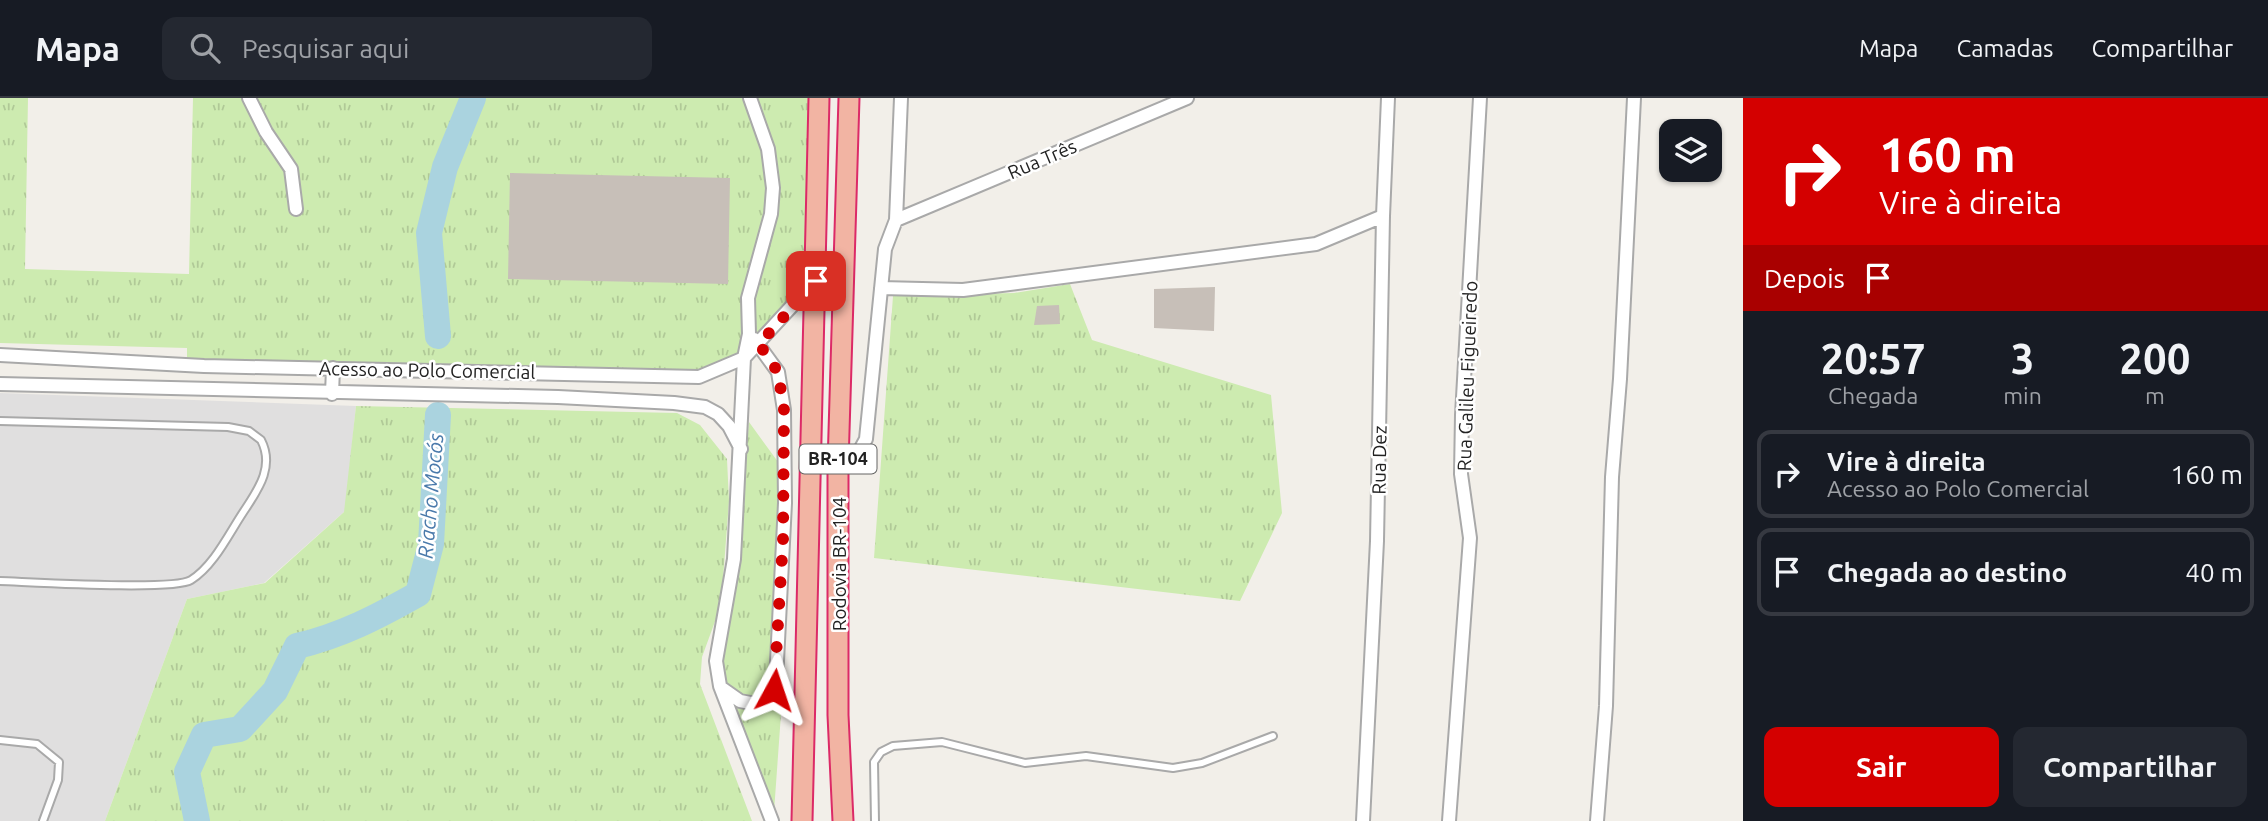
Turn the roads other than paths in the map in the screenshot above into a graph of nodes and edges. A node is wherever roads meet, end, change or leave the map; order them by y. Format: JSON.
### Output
{"nodes":[{"id":1,"x":249,"y":98,"type":"edge"},
{"id":2,"x":750,"y":98,"type":"edge"},
{"id":3,"x":819,"y":98,"type":"edge"},
{"id":4,"x":849,"y":98,"type":"edge"},
{"id":5,"x":901,"y":98,"type":"edge"},
{"id":6,"x":1187,"y":98,"type":"edge"},
{"id":7,"x":1388,"y":98,"type":"edge"},
{"id":8,"x":1480,"y":98,"type":"edge"},
{"id":9,"x":1634,"y":98,"type":"edge"},
{"id":10,"x":296,"y":209,"type":"dead end"},
{"id":11,"x":1383,"y":216,"type":"junction"},
{"id":12,"x":896,"y":220,"type":"junction"},
{"id":13,"x":816,"y":281,"type":"junction"},
{"id":14,"x":881,"y":288,"type":"junction"},
{"id":15,"x":754,"y":339,"type":"junction"},
{"id":16,"x":0,"y":355,"type":"edge"},
{"id":17,"x":744,"y":358,"type":"junction"},
{"id":18,"x":333,"y":368,"type":"junction"},
{"id":19,"x":0,"y":384,"type":"edge"},
{"id":20,"x":332,"y":394,"type":"junction"},
{"id":21,"x":0,"y":421,"type":"edge"},
{"id":22,"x":741,"y":449,"type":"junction"},
{"id":23,"x":838,"y":465,"type":"junction"},
{"id":24,"x":0,"y":581,"type":"edge"},
{"id":25,"x":720,"y":687,"type":"junction"},
{"id":26,"x":1273,"y":736,"type":"dead end"},
{"id":27,"x":0,"y":740,"type":"edge"},
{"id":28,"x":43,"y":821,"type":"edge"},
{"id":29,"x":772,"y":821,"type":"edge"},
{"id":30,"x":802,"y":821,"type":"edge"},
{"id":31,"x":843,"y":821,"type":"edge"},
{"id":32,"x":875,"y":821,"type":"edge"},
{"id":33,"x":1363,"y":821,"type":"edge"},
{"id":34,"x":1450,"y":821,"type":"edge"},
{"id":35,"x":1597,"y":821,"type":"edge"}],
"edges":[{"from":1,"to":10,"type":"street"},
{"from":2,"to":15,"type":"street"},
{"from":3,"to":13,"type":"highway","name":"Rodovia BR-104","number":"BR-104"},
{"from":4,"to":23,"type":"highway","name":"Rodovia BR-104","number":"BR-104"},
{"from":5,"to":12,"type":"street"},
{"from":6,"to":12,"type":"street","name":"Rua Três"},
{"from":7,"to":11,"type":"street","name":"Rua Dez"},
{"from":8,"to":34,"type":"street","name":"Rua Galileu Figueiredo"},
{"from":9,"to":35,"type":"street"},
{"from":11,"to":14,"type":"street"},
{"from":11,"to":33,"type":"street","name":"Rua Dez"},
{"from":12,"to":14,"type":"street"},
{"from":13,"to":15,"type":"street","name":"Acesso ao Polo Comercial"},
{"from":13,"to":30,"type":"highway","name":"Rodovia BR-104","number":"BR-104"},
{"from":14,"to":23,"type":"street"},
{"from":15,"to":17,"type":"street","name":"Acesso ao Polo Comercial"},
{"from":15,"to":25,"type":"street"},
{"from":16,"to":18,"type":"street","name":"Acesso ao Polo Comercial"},
{"from":17,"to":18,"type":"street","name":"Acesso ao Polo Comercial"},
{"from":17,"to":22,"type":"street"},
{"from":18,"to":20,"type":"street"},
{"from":19,"to":20,"type":"street","name":"Acesso ao Polo Comercial"},
{"from":20,"to":22,"type":"street","name":"Acesso ao Polo Comercial"},
{"from":21,"to":24,"type":"lane"},
{"from":22,"to":25,"type":"street"},
{"from":23,"to":31,"type":"highway","name":"Rodovia BR-104","number":"BR-104"},
{"from":25,"to":29,"type":"street"},
{"from":26,"to":32,"type":"lane"},
{"from":27,"to":28,"type":"lane"}]}
